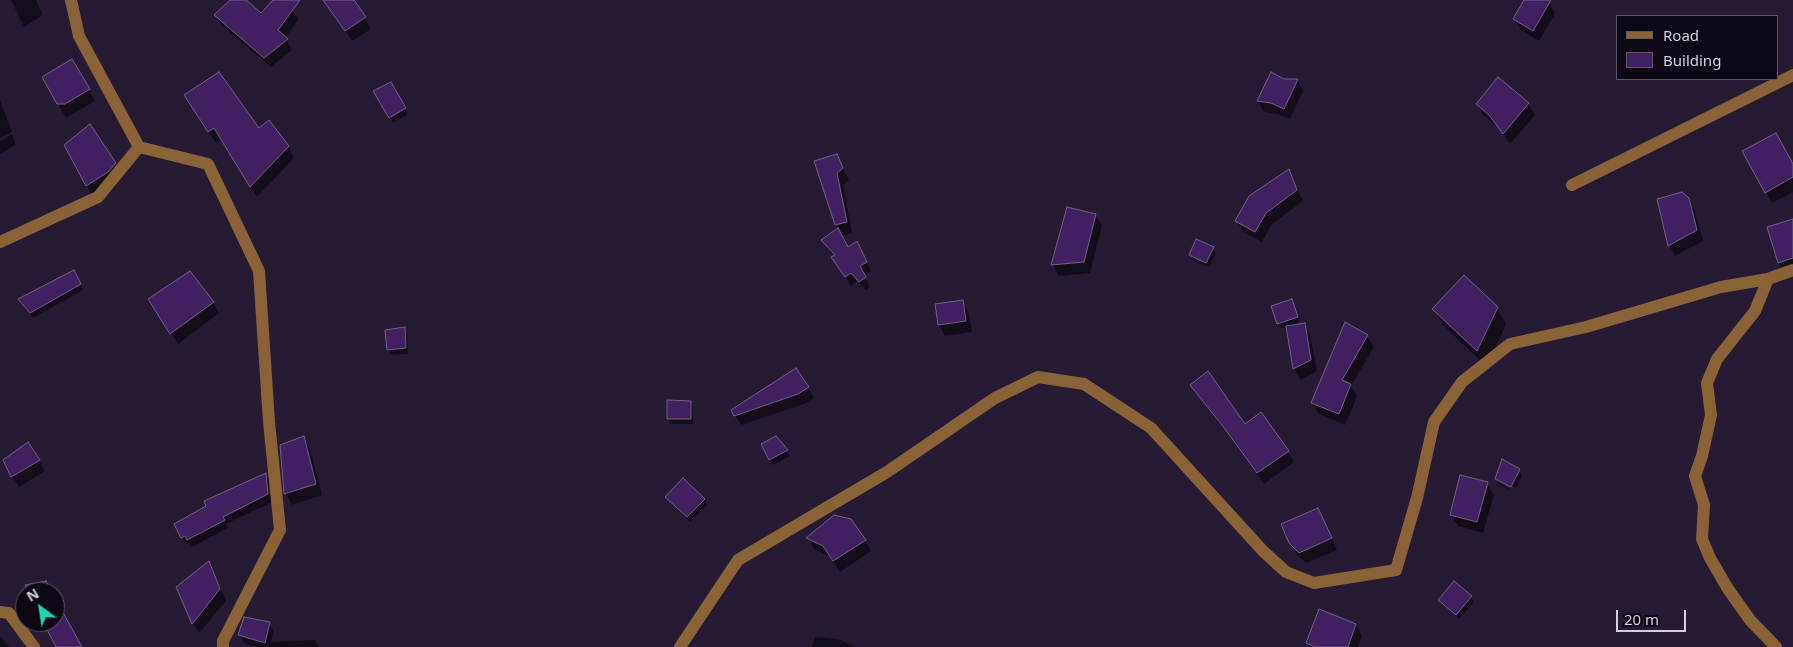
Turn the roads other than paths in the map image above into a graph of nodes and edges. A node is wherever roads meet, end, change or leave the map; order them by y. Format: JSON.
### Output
{"nodes":[{"id":1,"x":71,"y":0,"type":"edge"},
{"id":2,"x":1793,"y":75,"type":"edge"},
{"id":3,"x":139,"y":147,"type":"junction"},
{"id":4,"x":1572,"y":185,"type":"dead end"},
{"id":5,"x":0,"y":242,"type":"edge"},
{"id":6,"x":1793,"y":270,"type":"edge"},
{"id":7,"x":1768,"y":279,"type":"junction"},
{"id":8,"x":0,"y":612,"type":"edge"},
{"id":9,"x":34,"y":647,"type":"edge"},
{"id":10,"x":223,"y":647,"type":"edge"},
{"id":11,"x":680,"y":647,"type":"edge"},
{"id":12,"x":1776,"y":647,"type":"edge"}],
"edges":[{"from":1,"to":3,"type":"street"},
{"from":2,"to":4,"type":"street"},
{"from":3,"to":5,"type":"street"},
{"from":3,"to":10,"type":"street"},
{"from":6,"to":7,"type":"street"},
{"from":7,"to":11,"type":"street"},
{"from":7,"to":12,"type":"street"},
{"from":8,"to":9,"type":"street"}]}
